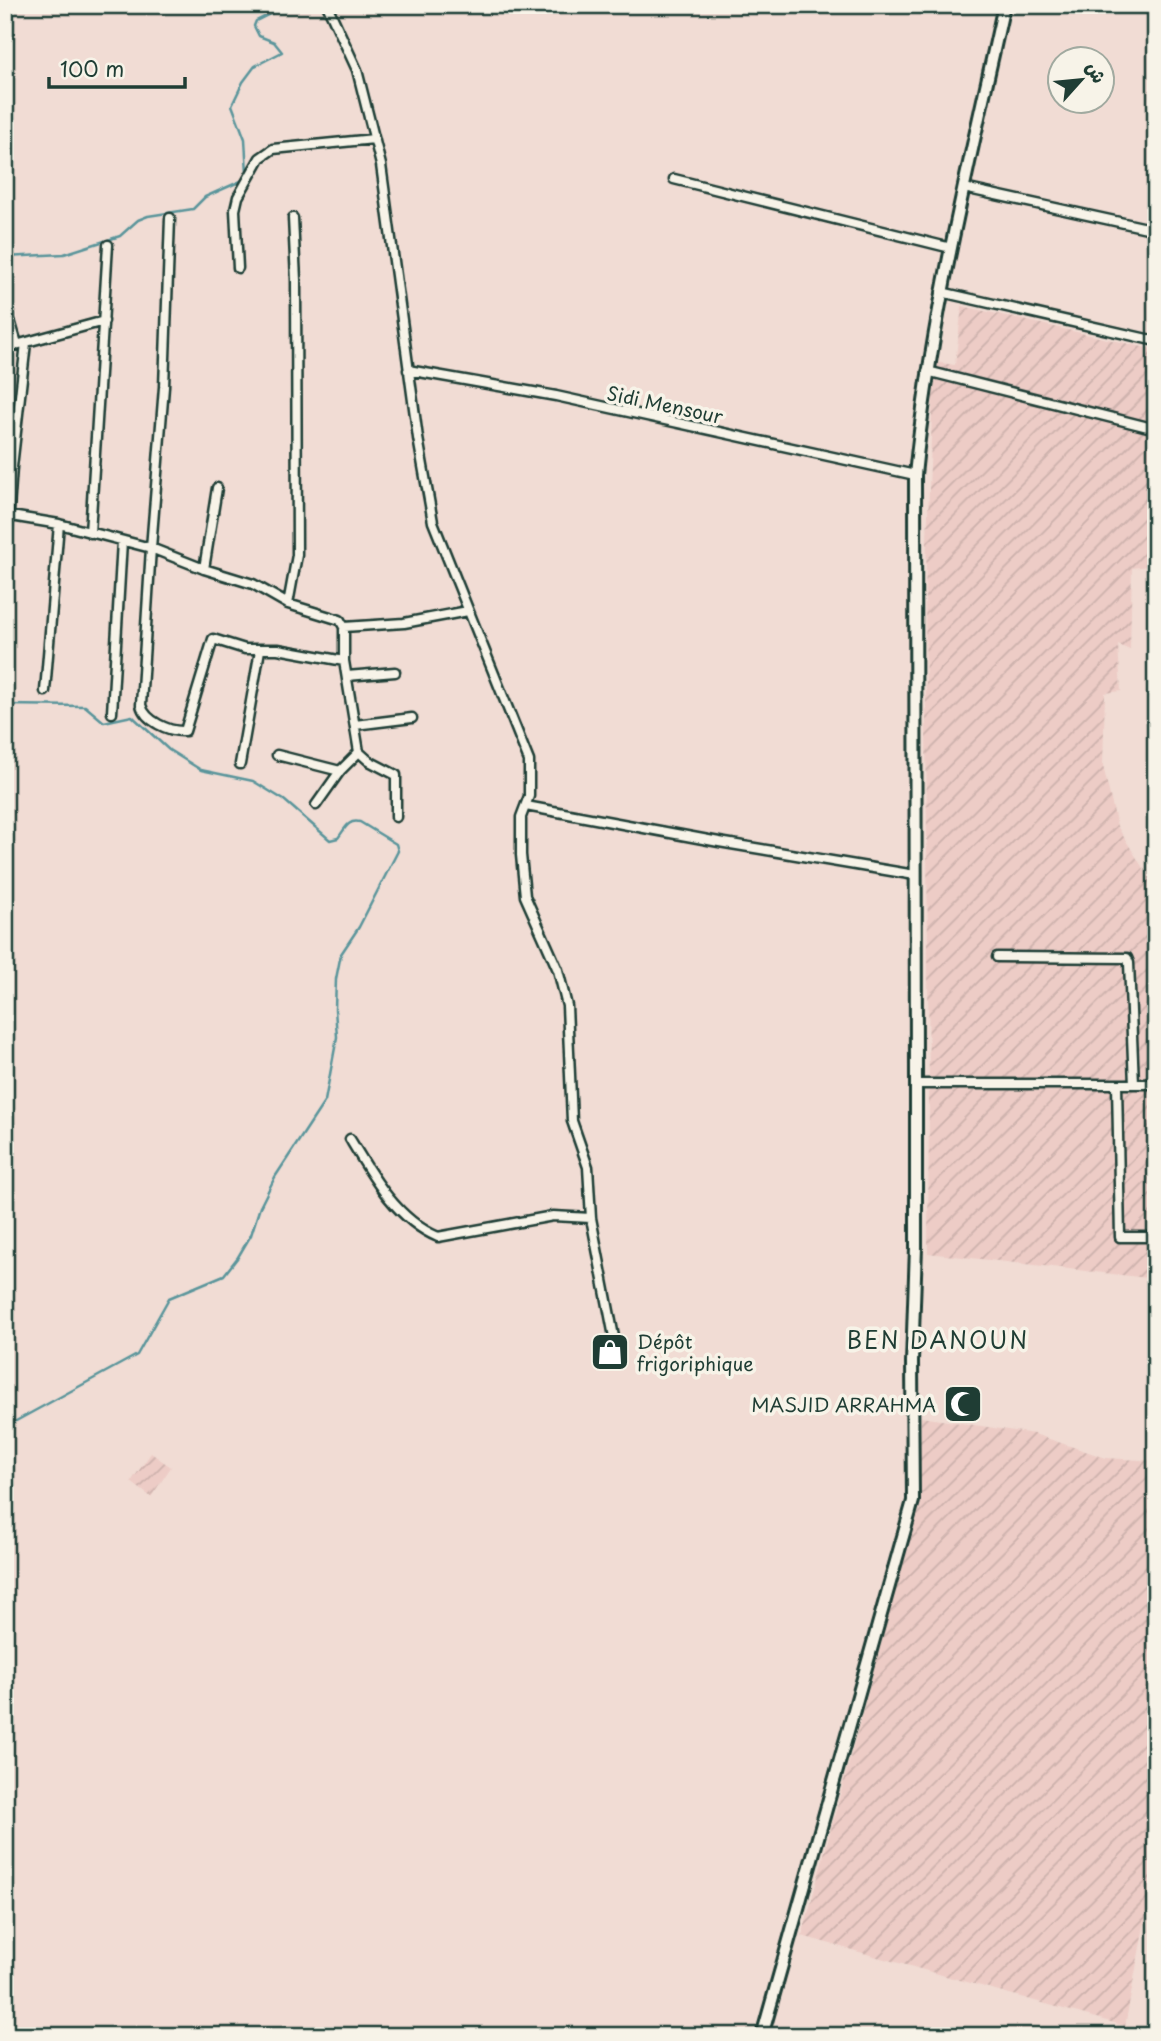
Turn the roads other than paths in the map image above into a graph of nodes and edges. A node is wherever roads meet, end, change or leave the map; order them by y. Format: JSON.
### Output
{"nodes":[{"id":1,"x":327,"y":5,"type":"edge"},
{"id":2,"x":1004,"y":5,"type":"edge"},
{"id":3,"x":374,"y":139,"type":"junction"},
{"id":4,"x":674,"y":179,"type":"dead end"},
{"id":5,"x":964,"y":188,"type":"junction"},
{"id":6,"x":170,"y":218,"type":"dead end"},
{"id":7,"x":293,"y":218,"type":"dead end"},
{"id":8,"x":1156,"y":230,"type":"edge"},
{"id":9,"x":108,"y":245,"type":"dead end"},
{"id":10,"x":951,"y":248,"type":"junction"},
{"id":11,"x":238,"y":268,"type":"dead end"},
{"id":12,"x":941,"y":292,"type":"junction"},
{"id":13,"x":7,"y":310,"type":"edge"},
{"id":14,"x":104,"y":321,"type":"junction"},
{"id":15,"x":1156,"y":341,"type":"edge"},
{"id":16,"x":21,"y":343,"type":"junction"},
{"id":17,"x":5,"y":348,"type":"edge"},
{"id":18,"x":408,"y":370,"type":"junction"},
{"id":19,"x":927,"y":371,"type":"junction"},
{"id":20,"x":1156,"y":429,"type":"edge"},
{"id":21,"x":915,"y":475,"type":"junction"},
{"id":22,"x":217,"y":488,"type":"dead end"},
{"id":23,"x":7,"y":515,"type":"edge"},
{"id":24,"x":59,"y":524,"type":"junction"},
{"id":25,"x":90,"y":533,"type":"junction"},
{"id":26,"x":122,"y":541,"type":"junction"},
{"id":27,"x":151,"y":548,"type":"junction"},
{"id":28,"x":5,"y":566,"type":"edge"},
{"id":29,"x":204,"y":569,"type":"junction"},
{"id":30,"x":288,"y":604,"type":"junction"},
{"id":31,"x":468,"y":611,"type":"junction"},
{"id":32,"x":344,"y":627,"type":"junction"},
{"id":33,"x":260,"y":650,"type":"junction"},
{"id":34,"x":344,"y":660,"type":"junction"},
{"id":35,"x":395,"y":672,"type":"dead end"},
{"id":36,"x":346,"y":676,"type":"junction"},
{"id":37,"x":45,"y":691,"type":"dead end"},
{"id":38,"x":111,"y":713,"type":"dead end"},
{"id":39,"x":412,"y":718,"type":"dead end"},
{"id":40,"x":355,"y":725,"type":"junction"},
{"id":41,"x":359,"y":752,"type":"junction"},
{"id":42,"x":277,"y":755,"type":"dead end"},
{"id":43,"x":240,"y":764,"type":"dead end"},
{"id":44,"x":340,"y":771,"type":"junction"},
{"id":45,"x":316,"y":805,"type":"dead end"},
{"id":46,"x":526,"y":806,"type":"junction"},
{"id":47,"x":396,"y":817,"type":"dead end"},
{"id":48,"x":915,"y":875,"type":"junction"},
{"id":49,"x":997,"y":957,"type":"dead end"},
{"id":50,"x":1134,"y":1083,"type":"junction"},
{"id":51,"x":1156,"y":1083,"type":"edge"},
{"id":52,"x":916,"y":1084,"type":"junction"},
{"id":53,"x":1117,"y":1084,"type":"junction"},
{"id":54,"x":350,"y":1139,"type":"dead end"},
{"id":55,"x":591,"y":1218,"type":"junction"},
{"id":56,"x":1156,"y":1237,"type":"edge"},
{"id":57,"x":615,"y":1342,"type":"dead end"},
{"id":58,"x":762,"y":2036,"type":"edge"}],
"edges":[{"from":1,"to":3,"type":"street"},
{"from":2,"to":5,"type":"main road"},
{"from":3,"to":11,"type":"street"},
{"from":3,"to":18,"type":"street"},
{"from":4,"to":10,"type":"street"},
{"from":5,"to":8,"type":"street"},
{"from":5,"to":10,"type":"main road"},
{"from":6,"to":27,"type":"street"},
{"from":7,"to":30,"type":"street"},
{"from":9,"to":14,"type":"street"},
{"from":10,"to":12,"type":"main road"},
{"from":12,"to":15,"type":"street"},
{"from":12,"to":19,"type":"main road"},
{"from":13,"to":16,"type":"street"},
{"from":14,"to":16,"type":"street"},
{"from":14,"to":25,"type":"street"},
{"from":16,"to":17,"type":"street"},
{"from":16,"to":23,"type":"street"},
{"from":18,"to":21,"type":"street","name":"Sidi Mensour"},
{"from":18,"to":31,"type":"street"},
{"from":19,"to":20,"type":"street"},
{"from":19,"to":21,"type":"main road"},
{"from":21,"to":48,"type":"main road"},
{"from":22,"to":29,"type":"street"},
{"from":23,"to":24,"type":"street"},
{"from":23,"to":28,"type":"street"},
{"from":24,"to":25,"type":"street"},
{"from":24,"to":37,"type":"street"},
{"from":25,"to":26,"type":"street"},
{"from":26,"to":27,"type":"street"},
{"from":26,"to":38,"type":"street"},
{"from":27,"to":29,"type":"street"},
{"from":27,"to":33,"type":"street"},
{"from":29,"to":30,"type":"street"},
{"from":30,"to":32,"type":"street"},
{"from":31,"to":32,"type":"street"},
{"from":31,"to":46,"type":"street"},
{"from":32,"to":34,"type":"street"},
{"from":33,"to":34,"type":"street"},
{"from":33,"to":43,"type":"street"},
{"from":34,"to":36,"type":"street"},
{"from":35,"to":36,"type":"street"},
{"from":36,"to":40,"type":"street"},
{"from":39,"to":40,"type":"street"},
{"from":40,"to":41,"type":"street"},
{"from":41,"to":44,"type":"street"},
{"from":41,"to":47,"type":"street"},
{"from":42,"to":44,"type":"street"},
{"from":44,"to":45,"type":"street"},
{"from":46,"to":48,"type":"street"},
{"from":46,"to":55,"type":"street"},
{"from":48,"to":52,"type":"main road"},
{"from":49,"to":50,"type":"street"},
{"from":50,"to":51,"type":"street"},
{"from":50,"to":53,"type":"street"},
{"from":52,"to":53,"type":"street"},
{"from":52,"to":58,"type":"main road"},
{"from":53,"to":56,"type":"street"},
{"from":54,"to":55,"type":"street"},
{"from":55,"to":57,"type":"street"}]}
